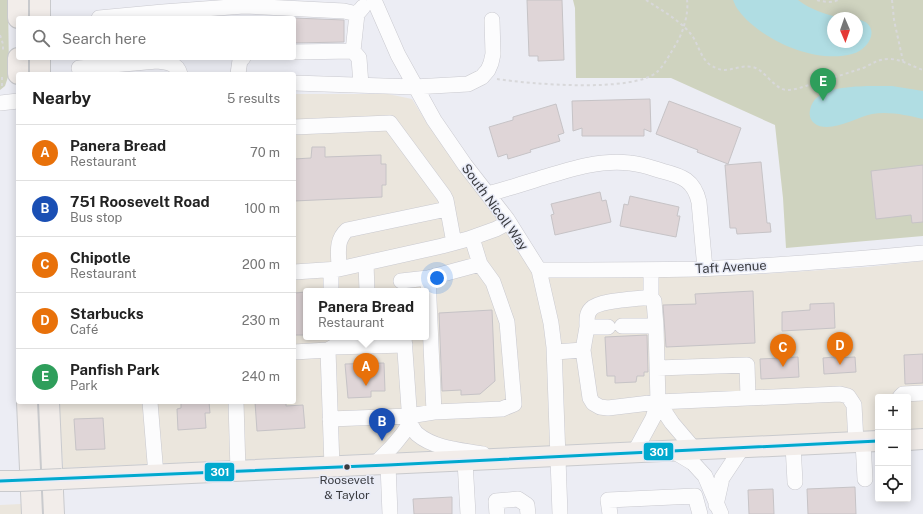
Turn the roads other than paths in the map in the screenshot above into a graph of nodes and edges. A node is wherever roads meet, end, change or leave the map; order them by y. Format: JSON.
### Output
{"nodes":[{"id":1,"x":18,"y":0,"type":"edge"},
{"id":2,"x":40,"y":0,"type":"edge"},
{"id":3,"x":375,"y":2,"type":"edge"},
{"id":4,"x":356,"y":14,"type":"junction"},
{"id":5,"x":18,"y":16,"type":"edge"},
{"id":6,"x":40,"y":16,"type":"edge"},
{"id":7,"x":123,"y":16,"type":"edge"},
{"id":8,"x":492,"y":20,"type":"dead end"},
{"id":9,"x":353,"y":51,"type":"junction"},
{"id":10,"x":296,"y":52,"type":"edge"},
{"id":11,"x":18,"y":60,"type":"edge"},
{"id":12,"x":40,"y":60,"type":"edge"},
{"id":13,"x":240,"y":60,"type":"edge"},
{"id":14,"x":79,"y":67,"type":"edge"},
{"id":15,"x":18,"y":72,"type":"edge"},
{"id":16,"x":40,"y":72,"type":"edge"},
{"id":17,"x":180,"y":72,"type":"edge"},
{"id":18,"x":238,"y":72,"type":"edge"},
{"id":19,"x":296,"y":83,"type":"edge"},
{"id":20,"x":361,"y":85,"type":"junction"},
{"id":21,"x":414,"y":87,"type":"junction"},
{"id":22,"x":16,"y":101,"type":"edge"},
{"id":23,"x":0,"y":103,"type":"edge"},
{"id":24,"x":296,"y":127,"type":"edge"},
{"id":25,"x":488,"y":194,"type":"junction"},
{"id":26,"x":447,"y":209,"type":"junction"},
{"id":27,"x":509,"y":222,"type":"junction"},
{"id":28,"x":472,"y":238,"type":"junction"},
{"id":29,"x":454,"y":243,"type":"junction"},
{"id":30,"x":923,"y":253,"type":"edge"},
{"id":31,"x":400,"y":256,"type":"junction"},
{"id":32,"x":366,"y":263,"type":"junction"},
{"id":33,"x":480,"y":264,"type":"junction"},
{"id":34,"x":705,"y":268,"type":"junction"},
{"id":35,"x":335,"y":269,"type":"junction"},
{"id":36,"x":539,"y":270,"type":"junction"},
{"id":37,"x":651,"y":270,"type":"junction"},
{"id":38,"x":296,"y":272,"type":"edge"},
{"id":39,"x":428,"y":278,"type":"junction"},
{"id":40,"x":402,"y":286,"type":"edge"},
{"id":41,"x":332,"y":288,"type":"edge"},
{"id":42,"x":367,"y":288,"type":"edge"},
{"id":43,"x":428,"y":288,"type":"edge"},
{"id":44,"x":651,"y":297,"type":"junction"},
{"id":45,"x":429,"y":300,"type":"edge"},
{"id":46,"x":656,"y":326,"type":"junction"},
{"id":47,"x":587,"y":327,"type":"junction"},
{"id":48,"x":404,"y":341,"type":"edge"},
{"id":49,"x":331,"y":345,"type":"edge"},
{"id":50,"x":583,"y":350,"type":"junction"},
{"id":51,"x":296,"y":352,"type":"edge"},
{"id":52,"x":554,"y":352,"type":"junction"},
{"id":53,"x":657,"y":368,"type":"junction"},
{"id":54,"x":923,"y":393,"type":"edge"},
{"id":55,"x":903,"y":394,"type":"edge"},
{"id":56,"x":748,"y":398,"type":"junction"},
{"id":57,"x":658,"y":402,"type":"junction"},
{"id":58,"x":27,"y":404,"type":"edge"},
{"id":59,"x":49,"y":404,"type":"edge"},
{"id":60,"x":150,"y":404,"type":"edge"},
{"id":61,"x":236,"y":404,"type":"edge"},
{"id":62,"x":434,"y":412,"type":"junction"},
{"id":63,"x":330,"y":419,"type":"junction"},
{"id":64,"x":410,"y":420,"type":"junction"},
{"id":65,"x":923,"y":439,"type":"edge"},
{"id":66,"x":911,"y":440,"type":"edge"},
{"id":67,"x":866,"y":442,"type":"edge"},
{"id":68,"x":793,"y":445,"type":"junction"},
{"id":69,"x":742,"y":448,"type":"junction"},
{"id":70,"x":694,"y":450,"type":"junction"},
{"id":71,"x":673,"y":451,"type":"junction"},
{"id":72,"x":634,"y":453,"type":"junction"},
{"id":73,"x":558,"y":456,"type":"junction"},
{"id":74,"x":511,"y":459,"type":"junction"},
{"id":75,"x":465,"y":461,"type":"junction"},
{"id":76,"x":380,"y":465,"type":"junction"},
{"id":77,"x":332,"y":467,"type":"junction"},
{"id":78,"x":238,"y":471,"type":"junction"},
{"id":79,"x":156,"y":475,"type":"junction"},
{"id":80,"x":864,"y":479,"type":"dead end"},
{"id":81,"x":9,"y":481,"type":"edge"},
{"id":82,"x":795,"y":482,"type":"dead end"},
{"id":83,"x":719,"y":509,"type":"edge"},
{"id":84,"x":32,"y":514,"type":"edge"},
{"id":85,"x":54,"y":514,"type":"edge"},
{"id":86,"x":390,"y":514,"type":"edge"},
{"id":87,"x":468,"y":514,"type":"edge"},
{"id":88,"x":497,"y":514,"type":"edge"},
{"id":89,"x":528,"y":514,"type":"edge"},
{"id":90,"x":560,"y":514,"type":"edge"},
{"id":91,"x":610,"y":514,"type":"edge"},
{"id":92,"x":700,"y":514,"type":"edge"}],
"edges":[{"from":1,"to":5,"type":"main road"},
{"from":2,"to":6,"type":"main road"},
{"from":3,"to":4,"type":"street"},
{"from":3,"to":21,"type":"street","name":"South Nicoll Way"},
{"from":4,"to":7,"type":"street"},
{"from":4,"to":9,"type":"street"},
{"from":8,"to":21,"type":"street"},
{"from":9,"to":10,"type":"street"},
{"from":9,"to":20,"type":"street"},
{"from":11,"to":15,"type":"main road"},
{"from":12,"to":16,"type":"main road"},
{"from":13,"to":18,"type":"street"},
{"from":14,"to":17,"type":"street"},
{"from":19,"to":20,"type":"street"},
{"from":20,"to":21,"type":"street"},
{"from":21,"to":25,"type":"street","name":"South Nicoll Way"},
{"from":22,"to":23,"type":"street"},
{"from":24,"to":26,"type":"street"},
{"from":25,"to":27,"type":"street","name":"South Nicoll Way"},
{"from":25,"to":34,"type":"street"},
{"from":26,"to":29,"type":"street"},
{"from":26,"to":35,"type":"street"},
{"from":27,"to":28,"type":"street"},
{"from":27,"to":36,"type":"street","name":"South Nicoll Way"},
{"from":28,"to":29,"type":"street"},
{"from":28,"to":33,"type":"street"},
{"from":29,"to":31,"type":"street"},
{"from":30,"to":34,"type":"street","name":"Taft Avenue"},
{"from":31,"to":32,"type":"street"},
{"from":31,"to":40,"type":"street"},
{"from":32,"to":35,"type":"street"},
{"from":32,"to":42,"type":"street"},
{"from":33,"to":39,"type":"street"},
{"from":33,"to":62,"type":"street"},
{"from":34,"to":37,"type":"street","name":"Taft Avenue"},
{"from":35,"to":38,"type":"street"},
{"from":35,"to":41,"type":"street"},
{"from":36,"to":37,"type":"street","name":"Taft Avenue"},
{"from":36,"to":52,"type":"street","name":"South Nicoll Way"},
{"from":37,"to":44,"type":"street"},
{"from":39,"to":40,"type":"street"},
{"from":39,"to":43,"type":"street"},
{"from":44,"to":46,"type":"street"},
{"from":44,"to":47,"type":"street"},
{"from":45,"to":62,"type":"street"},
{"from":46,"to":47,"type":"street"},
{"from":46,"to":53,"type":"street"},
{"from":47,"to":50,"type":"street"},
{"from":48,"to":49,"type":"street"},
{"from":48,"to":64,"type":"street"},
{"from":49,"to":51,"type":"street"},
{"from":49,"to":63,"type":"street"},
{"from":50,"to":52,"type":"street"},
{"from":50,"to":57,"type":"street"},
{"from":52,"to":73,"type":"street","name":"South Nicoll Way"},
{"from":53,"to":56,"type":"street"},
{"from":53,"to":57,"type":"street"},
{"from":54,"to":55,"type":"street"},
{"from":56,"to":57,"type":"street"},
{"from":56,"to":67,"type":"street"},
{"from":57,"to":70,"type":"street"},
{"from":57,"to":72,"type":"street"},
{"from":58,"to":84,"type":"main road"},
{"from":59,"to":85,"type":"main road"},
{"from":60,"to":79,"type":"street"},
{"from":61,"to":78,"type":"street"},
{"from":62,"to":64,"type":"street"},
{"from":63,"to":64,"type":"street"},
{"from":63,"to":77,"type":"street"},
{"from":64,"to":74,"type":"street"},
{"from":64,"to":76,"type":"street"},
{"from":65,"to":66,"type":"main road"},
{"from":67,"to":68,"type":"main road"},
{"from":67,"to":80,"type":"street"},
{"from":68,"to":69,"type":"main road"},
{"from":68,"to":82,"type":"street"},
{"from":69,"to":70,"type":"main road"},
{"from":69,"to":83,"type":"street"},
{"from":70,"to":71,"type":"main road"},
{"from":71,"to":72,"type":"main road"},
{"from":71,"to":83,"type":"street"},
{"from":72,"to":73,"type":"main road"},
{"from":73,"to":74,"type":"main road"},
{"from":73,"to":90,"type":"street","name":"South Nicoll Way"},
{"from":74,"to":75,"type":"main road"},
{"from":75,"to":76,"type":"main road"},
{"from":75,"to":87,"type":"street"},
{"from":76,"to":77,"type":"main road"},
{"from":76,"to":86,"type":"street"},
{"from":77,"to":78,"type":"main road"},
{"from":78,"to":79,"type":"main road"},
{"from":79,"to":81,"type":"main road","bridge":true},
{"from":88,"to":89,"type":"street"},
{"from":91,"to":92,"type":"street"}]}
